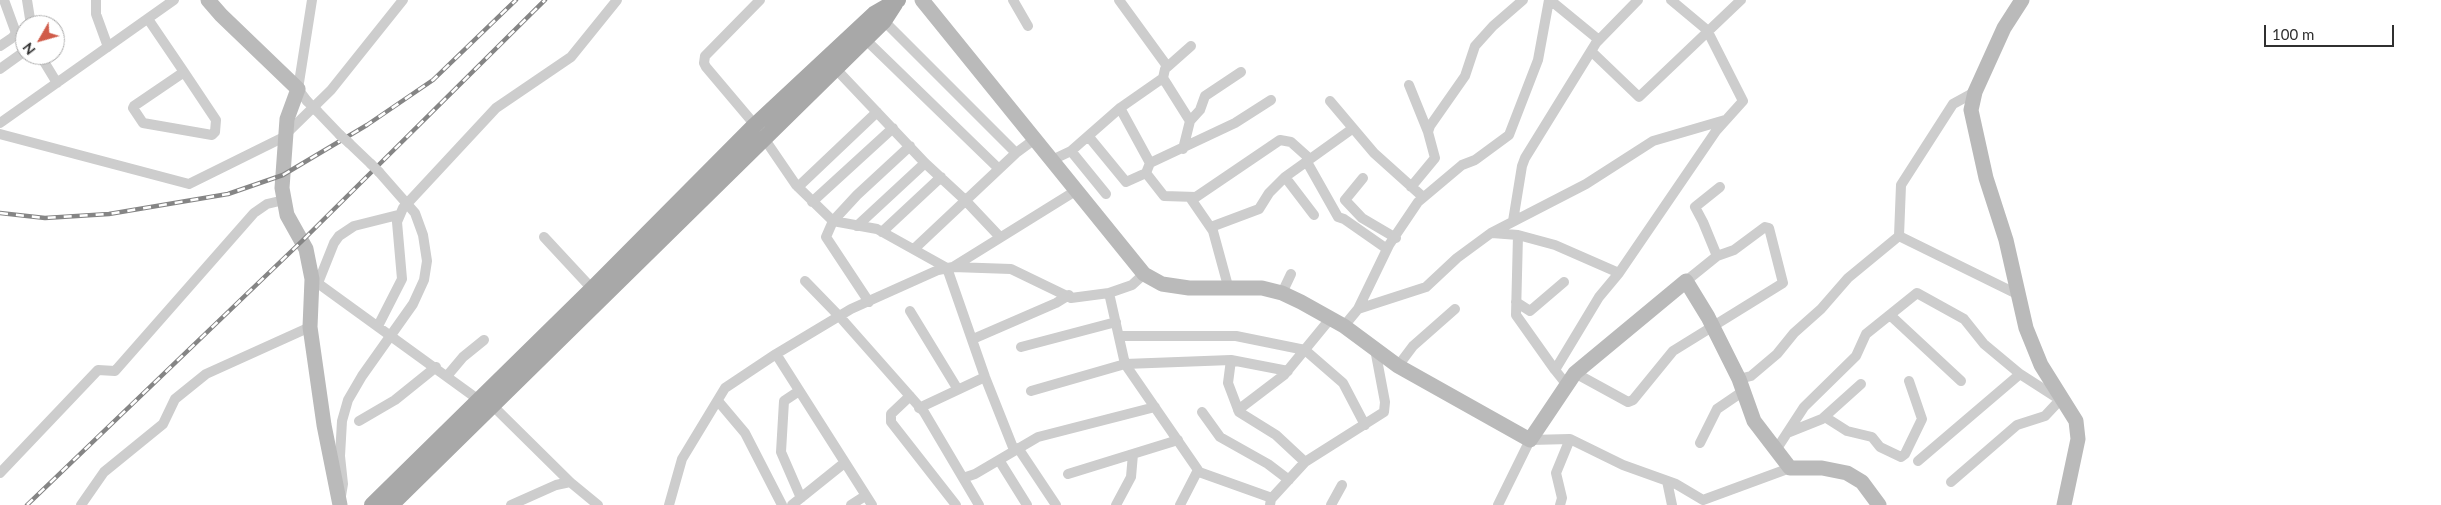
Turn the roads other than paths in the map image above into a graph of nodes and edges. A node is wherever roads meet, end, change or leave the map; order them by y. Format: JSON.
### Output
{"nodes":[{"id":1,"x":4,"y":0,"type":"edge"},
{"id":2,"x":27,"y":0,"type":"edge"},
{"id":3,"x":96,"y":0,"type":"edge"},
{"id":4,"x":208,"y":0,"type":"edge"},
{"id":5,"x":312,"y":0,"type":"edge"},
{"id":6,"x":403,"y":0,"type":"edge"},
{"id":7,"x":617,"y":0,"type":"edge"},
{"id":8,"x":760,"y":0,"type":"edge"},
{"id":9,"x":898,"y":0,"type":"edge"},
{"id":10,"x":922,"y":0,"type":"edge"},
{"id":11,"x":1013,"y":0,"type":"edge"},
{"id":12,"x":1119,"y":0,"type":"edge"},
{"id":13,"x":1523,"y":0,"type":"edge"},
{"id":14,"x":1549,"y":0,"type":"edge"},
{"id":15,"x":1638,"y":0,"type":"edge"},
{"id":16,"x":1671,"y":0,"type":"edge"},
{"id":17,"x":1741,"y":0,"type":"edge"},
{"id":18,"x":2022,"y":0,"type":"edge"},
{"id":19,"x":171,"y":1,"type":"edge"},
{"id":20,"x":30,"y":15,"type":"edge"},
{"id":21,"x":148,"y":19,"type":"junction"},
{"id":22,"x":884,"y":21,"type":"junction"},
{"id":23,"x":1028,"y":26,"type":"dead end"},
{"id":24,"x":1708,"y":32,"type":"junction"},
{"id":25,"x":865,"y":39,"type":"junction"},
{"id":26,"x":1599,"y":40,"type":"junction"},
{"id":27,"x":0,"y":46,"type":"edge"},
{"id":28,"x":1191,"y":46,"type":"dead end"},
{"id":29,"x":108,"y":47,"type":"junction"},
{"id":30,"x":1591,"y":51,"type":"junction"},
{"id":31,"x":15,"y":58,"type":"edge"},
{"id":32,"x":46,"y":65,"type":"edge"},
{"id":33,"x":1168,"y":66,"type":"junction"},
{"id":34,"x":835,"y":68,"type":"junction"},
{"id":35,"x":0,"y":69,"type":"edge"},
{"id":36,"x":184,"y":72,"type":"junction"},
{"id":37,"x":1241,"y":72,"type":"dead end"},
{"id":38,"x":1163,"y":78,"type":"junction"},
{"id":39,"x":57,"y":83,"type":"junction"},
{"id":40,"x":1409,"y":85,"type":"dead end"},
{"id":41,"x":1975,"y":92,"type":"junction"},
{"id":42,"x":303,"y":95,"type":"junction"},
{"id":43,"x":1271,"y":100,"type":"dead end"},
{"id":44,"x":1330,"y":101,"type":"dead end"},
{"id":45,"x":1120,"y":108,"type":"junction"},
{"id":46,"x":877,"y":112,"type":"junction"},
{"id":47,"x":1726,"y":120,"type":"junction"},
{"id":48,"x":1190,"y":121,"type":"junction"},
{"id":49,"x":0,"y":123,"type":"edge"},
{"id":50,"x":894,"y":128,"type":"junction"},
{"id":51,"x":1352,"y":129,"type":"junction"},
{"id":52,"x":760,"y":131,"type":"junction"},
{"id":53,"x":1428,"y":132,"type":"junction"},
{"id":54,"x":0,"y":134,"type":"edge"},
{"id":55,"x":286,"y":135,"type":"junction"},
{"id":56,"x":1089,"y":137,"type":"junction"},
{"id":57,"x":1035,"y":139,"type":"junction"},
{"id":58,"x":910,"y":146,"type":"junction"},
{"id":59,"x":1184,"y":149,"type":"junction"},
{"id":60,"x":1071,"y":151,"type":"junction"},
{"id":61,"x":1016,"y":153,"type":"junction"},
{"id":62,"x":1310,"y":159,"type":"junction"},
{"id":63,"x":1052,"y":160,"type":"junction"},
{"id":64,"x":925,"y":163,"type":"junction"},
{"id":65,"x":1148,"y":168,"type":"junction"},
{"id":66,"x":999,"y":169,"type":"junction"},
{"id":67,"x":941,"y":177,"type":"junction"},
{"id":68,"x":1285,"y":177,"type":"junction"},
{"id":69,"x":1363,"y":178,"type":"dead end"},
{"id":70,"x":1411,"y":187,"type":"junction"},
{"id":71,"x":1720,"y":187,"type":"dead end"},
{"id":72,"x":798,"y":188,"type":"junction"},
{"id":73,"x":1077,"y":190,"type":"junction"},
{"id":74,"x":1106,"y":194,"type":"dead end"},
{"id":75,"x":1191,"y":199,"type":"junction"},
{"id":76,"x":1421,"y":199,"type":"junction"},
{"id":77,"x":284,"y":200,"type":"junction"},
{"id":78,"x":965,"y":200,"type":"junction"},
{"id":79,"x":812,"y":202,"type":"junction"},
{"id":80,"x":407,"y":204,"type":"junction"},
{"id":81,"x":1314,"y":215,"type":"dead end"},
{"id":82,"x":398,"y":216,"type":"junction"},
{"id":83,"x":833,"y":221,"type":"junction"},
{"id":84,"x":1513,"y":221,"type":"junction"},
{"id":85,"x":857,"y":226,"type":"junction"},
{"id":86,"x":1211,"y":227,"type":"junction"},
{"id":87,"x":882,"y":232,"type":"junction"},
{"id":88,"x":1491,"y":233,"type":"junction"},
{"id":89,"x":1518,"y":235,"type":"junction"},
{"id":90,"x":999,"y":236,"type":"junction"},
{"id":91,"x":1898,"y":236,"type":"junction"},
{"id":92,"x":544,"y":237,"type":"dead end"},
{"id":93,"x":1396,"y":238,"type":"junction"},
{"id":94,"x":914,"y":249,"type":"junction"},
{"id":95,"x":1387,"y":249,"type":"junction"},
{"id":96,"x":1717,"y":256,"type":"junction"},
{"id":97,"x":950,"y":268,"type":"junction"},
{"id":98,"x":1619,"y":273,"type":"junction"},
{"id":99,"x":1144,"y":274,"type":"junction"},
{"id":100,"x":1291,"y":274,"type":"dead end"},
{"id":101,"x":315,"y":281,"type":"junction"},
{"id":102,"x":805,"y":281,"type":"dead end"},
{"id":103,"x":1686,"y":281,"type":"junction"},
{"id":104,"x":1564,"y":282,"type":"dead end"},
{"id":105,"x":1228,"y":286,"type":"junction"},
{"id":106,"x":1109,"y":293,"type":"junction"},
{"id":107,"x":1282,"y":293,"type":"junction"},
{"id":108,"x":597,"y":294,"type":"junction"},
{"id":109,"x":2017,"y":294,"type":"junction"},
{"id":110,"x":1070,"y":295,"type":"junction"},
{"id":111,"x":869,"y":302,"type":"junction"},
{"id":112,"x":1516,"y":302,"type":"junction"},
{"id":113,"x":1358,"y":308,"type":"junction"},
{"id":114,"x":1455,"y":309,"type":"dead end"},
{"id":115,"x":910,"y":311,"type":"dead end"},
{"id":116,"x":1890,"y":315,"type":"junction"},
{"id":117,"x":840,"y":317,"type":"junction"},
{"id":118,"x":1330,"y":319,"type":"junction"},
{"id":119,"x":1116,"y":322,"type":"junction"},
{"id":120,"x":1711,"y":325,"type":"junction"},
{"id":121,"x":378,"y":326,"type":"junction"},
{"id":122,"x":1344,"y":326,"type":"junction"},
{"id":123,"x":310,"y":327,"type":"junction"},
{"id":124,"x":391,"y":335,"type":"junction"},
{"id":125,"x":1119,"y":336,"type":"junction"},
{"id":126,"x":484,"y":340,"type":"dead end"},
{"id":127,"x":972,"y":340,"type":"junction"},
{"id":128,"x":1020,"y":348,"type":"dead end"},
{"id":129,"x":1305,"y":350,"type":"junction"},
{"id":130,"x":1375,"y":350,"type":"junction"},
{"id":131,"x":776,"y":354,"type":"junction"},
{"id":132,"x":1231,"y":360,"type":"junction"},
{"id":133,"x":1125,"y":364,"type":"junction"},
{"id":134,"x":1398,"y":366,"type":"junction"},
{"id":135,"x":436,"y":367,"type":"junction"},
{"id":136,"x":1555,"y":370,"type":"junction"},
{"id":137,"x":1288,"y":371,"type":"junction"},
{"id":138,"x":2020,"y":374,"type":"junction"},
{"id":139,"x":447,"y":376,"type":"junction"},
{"id":140,"x":985,"y":377,"type":"junction"},
{"id":141,"x":1571,"y":379,"type":"junction"},
{"id":142,"x":1909,"y":381,"type":"dead end"},
{"id":143,"x":1961,"y":381,"type":"dead end"},
{"id":144,"x":1861,"y":384,"type":"dead end"},
{"id":145,"x":1740,"y":385,"type":"junction"},
{"id":146,"x":957,"y":388,"type":"junction"},
{"id":147,"x":799,"y":391,"type":"junction"},
{"id":148,"x":1031,"y":391,"type":"dead end"},
{"id":149,"x":910,"y":396,"type":"junction"},
{"id":150,"x":718,"y":401,"type":"junction"},
{"id":151,"x":2062,"y":401,"type":"junction"},
{"id":152,"x":487,"y":405,"type":"junction"},
{"id":153,"x":1155,"y":407,"type":"junction"},
{"id":154,"x":920,"y":408,"type":"junction"},
{"id":155,"x":1238,"y":410,"type":"junction"},
{"id":156,"x":1202,"y":412,"type":"dead end"},
{"id":157,"x":1825,"y":417,"type":"junction"},
{"id":158,"x":359,"y":421,"type":"dead end"},
{"id":159,"x":1365,"y":425,"type":"junction"},
{"id":160,"x":1787,"y":433,"type":"junction"},
{"id":161,"x":1570,"y":439,"type":"junction"},
{"id":162,"x":1178,"y":440,"type":"junction"},
{"id":163,"x":1530,"y":440,"type":"junction"},
{"id":164,"x":1700,"y":443,"type":"dead end"},
{"id":165,"x":1016,"y":449,"type":"junction"},
{"id":166,"x":1776,"y":450,"type":"junction"},
{"id":167,"x":1133,"y":454,"type":"junction"},
{"id":168,"x":1000,"y":460,"type":"junction"},
{"id":169,"x":1918,"y":461,"type":"dead end"},
{"id":170,"x":1306,"y":462,"type":"junction"},
{"id":171,"x":843,"y":464,"type":"junction"},
{"id":172,"x":1790,"y":468,"type":"junction"},
{"id":173,"x":1199,"y":472,"type":"junction"},
{"id":174,"x":0,"y":473,"type":"edge"},
{"id":175,"x":1068,"y":474,"type":"dead end"},
{"id":176,"x":963,"y":478,"type":"junction"},
{"id":177,"x":1289,"y":480,"type":"junction"},
{"id":178,"x":1667,"y":481,"type":"junction"},
{"id":179,"x":570,"y":482,"type":"junction"},
{"id":180,"x":1951,"y":482,"type":"dead end"},
{"id":181,"x":1342,"y":485,"type":"dead end"},
{"id":182,"x":865,"y":496,"type":"junction"},
{"id":183,"x":801,"y":498,"type":"junction"},
{"id":184,"x":1270,"y":502,"type":"edge"},
{"id":185,"x":1703,"y":502,"type":"edge"},
{"id":186,"x":340,"y":503,"type":"edge"},
{"id":187,"x":81,"y":505,"type":"edge"},
{"id":188,"x":372,"y":505,"type":"edge"},
{"id":189,"x":391,"y":505,"type":"edge"},
{"id":190,"x":511,"y":505,"type":"edge"},
{"id":191,"x":598,"y":505,"type":"edge"},
{"id":192,"x":669,"y":505,"type":"edge"},
{"id":193,"x":782,"y":505,"type":"edge"},
{"id":194,"x":792,"y":505,"type":"edge"},
{"id":195,"x":851,"y":505,"type":"edge"},
{"id":196,"x":872,"y":505,"type":"edge"},
{"id":197,"x":956,"y":505,"type":"edge"},
{"id":198,"x":979,"y":505,"type":"edge"},
{"id":199,"x":1027,"y":505,"type":"edge"},
{"id":200,"x":1056,"y":505,"type":"edge"},
{"id":201,"x":1116,"y":505,"type":"edge"},
{"id":202,"x":1180,"y":505,"type":"edge"},
{"id":203,"x":1332,"y":505,"type":"edge"},
{"id":204,"x":1498,"y":505,"type":"edge"},
{"id":205,"x":1560,"y":505,"type":"edge"},
{"id":206,"x":1672,"y":505,"type":"edge"},
{"id":207,"x":1879,"y":505,"type":"edge"},
{"id":208,"x":2064,"y":505,"type":"edge"}],
"edges":[{"from":1,"to":27,"type":"street"},
{"from":2,"to":20,"type":"street"},
{"from":3,"to":29,"type":"street"},
{"from":4,"to":42,"type":"main road"},
{"from":5,"to":42,"type":"street"},
{"from":6,"to":55,"type":"street"},
{"from":7,"to":80,"type":"street"},
{"from":8,"to":52,"type":"street"},
{"from":9,"to":22,"type":"main road"},
{"from":9,"to":52,"type":"main road"},
{"from":10,"to":57,"type":"main road"},
{"from":11,"to":23,"type":"street"},
{"from":12,"to":33,"type":"street"},
{"from":13,"to":53,"type":"street"},
{"from":14,"to":26,"type":"street"},
{"from":14,"to":76,"type":"street"},
{"from":15,"to":26,"type":"street"},
{"from":16,"to":24,"type":"street"},
{"from":17,"to":24,"type":"street"},
{"from":18,"to":41,"type":"main road"},
{"from":19,"to":21,"type":"street"},
{"from":21,"to":29,"type":"street"},
{"from":21,"to":36,"type":"street"},
{"from":22,"to":25,"type":"main road"},
{"from":22,"to":61,"type":"street"},
{"from":24,"to":30,"type":"street"},
{"from":24,"to":47,"type":"street"},
{"from":25,"to":34,"type":"main road"},
{"from":25,"to":66,"type":"street"},
{"from":26,"to":30,"type":"street"},
{"from":28,"to":33,"type":"street"},
{"from":29,"to":39,"type":"street"},
{"from":30,"to":84,"type":"street"},
{"from":31,"to":35,"type":"street"},
{"from":32,"to":39,"type":"street"},
{"from":33,"to":38,"type":"street"},
{"from":34,"to":46,"type":"street"},
{"from":34,"to":52,"type":"main road"},
{"from":36,"to":36,"type":"street"},
{"from":37,"to":48,"type":"street"},
{"from":38,"to":45,"type":"street"},
{"from":38,"to":48,"type":"street"},
{"from":39,"to":49,"type":"street"},
{"from":40,"to":53,"type":"street"},
{"from":41,"to":91,"type":"street"},
{"from":41,"to":109,"type":"main road"},
{"from":42,"to":55,"type":"main road"},
{"from":42,"to":80,"type":"street","bridge":true},
{"from":43,"to":59,"type":"street"},
{"from":44,"to":51,"type":"street"},
{"from":45,"to":56,"type":"street"},
{"from":45,"to":65,"type":"street"},
{"from":46,"to":50,"type":"street"},
{"from":46,"to":72,"type":"street"},
{"from":47,"to":84,"type":"street"},
{"from":47,"to":98,"type":"street"},
{"from":48,"to":59,"type":"street"},
{"from":50,"to":58,"type":"street"},
{"from":50,"to":79,"type":"street"},
{"from":51,"to":62,"type":"street"},
{"from":51,"to":70,"type":"street"},
{"from":52,"to":72,"type":"street"},
{"from":52,"to":108,"type":"main road"},
{"from":53,"to":70,"type":"street"},
{"from":54,"to":55,"type":"street"},
{"from":55,"to":77,"type":"main road"},
{"from":56,"to":60,"type":"street"},
{"from":56,"to":65,"type":"street"},
{"from":57,"to":61,"type":"street"},
{"from":57,"to":63,"type":"main road"},
{"from":58,"to":64,"type":"street"},
{"from":58,"to":83,"type":"street"},
{"from":59,"to":65,"type":"street"},
{"from":60,"to":63,"type":"street"},
{"from":60,"to":74,"type":"street"},
{"from":61,"to":66,"type":"street"},
{"from":62,"to":68,"type":"street"},
{"from":62,"to":75,"type":"street"},
{"from":62,"to":95,"type":"street"},
{"from":63,"to":73,"type":"main road"},
{"from":64,"to":67,"type":"street"},
{"from":64,"to":85,"type":"street"},
{"from":65,"to":75,"type":"street"},
{"from":66,"to":78,"type":"street"},
{"from":67,"to":78,"type":"street"},
{"from":67,"to":87,"type":"street"},
{"from":68,"to":81,"type":"street"},
{"from":68,"to":86,"type":"street"},
{"from":69,"to":93,"type":"street"},
{"from":70,"to":76,"type":"street"},
{"from":71,"to":96,"type":"street"},
{"from":72,"to":79,"type":"street"},
{"from":73,"to":90,"type":"street"},
{"from":73,"to":99,"type":"main road"},
{"from":75,"to":86,"type":"street"},
{"from":76,"to":93,"type":"street"},
{"from":77,"to":101,"type":"main road"},
{"from":77,"to":174,"type":"street"},
{"from":78,"to":90,"type":"street"},
{"from":78,"to":94,"type":"street"},
{"from":79,"to":83,"type":"street"},
{"from":80,"to":82,"type":"street"},
{"from":80,"to":124,"type":"street"},
{"from":82,"to":101,"type":"street"},
{"from":82,"to":121,"type":"street"},
{"from":83,"to":85,"type":"street"},
{"from":83,"to":111,"type":"street"},
{"from":84,"to":88,"type":"street"},
{"from":85,"to":87,"type":"street"},
{"from":86,"to":105,"type":"street"},
{"from":87,"to":94,"type":"street"},
{"from":88,"to":89,"type":"street"},
{"from":88,"to":113,"type":"street"},
{"from":89,"to":98,"type":"street"},
{"from":89,"to":112,"type":"street"},
{"from":90,"to":97,"type":"street"},
{"from":91,"to":109,"type":"street"},
{"from":91,"to":145,"type":"street"},
{"from":92,"to":108,"type":"street"},
{"from":93,"to":95,"type":"street"},
{"from":94,"to":97,"type":"street"},
{"from":95,"to":113,"type":"street"},
{"from":96,"to":103,"type":"street"},
{"from":96,"to":120,"type":"street"},
{"from":97,"to":110,"type":"street"},
{"from":97,"to":111,"type":"street"},
{"from":97,"to":127,"type":"street"},
{"from":98,"to":136,"type":"street"},
{"from":99,"to":105,"type":"main road"},
{"from":99,"to":106,"type":"street"},
{"from":100,"to":107,"type":"street"},
{"from":101,"to":121,"type":"street"},
{"from":101,"to":123,"type":"main road"},
{"from":102,"to":117,"type":"street"},
{"from":103,"to":120,"type":"main road"},
{"from":103,"to":141,"type":"main road"},
{"from":104,"to":112,"type":"street"},
{"from":105,"to":107,"type":"main road"},
{"from":106,"to":110,"type":"street"},
{"from":106,"to":119,"type":"street"},
{"from":107,"to":118,"type":"main road"},
{"from":108,"to":152,"type":"main road"},
{"from":109,"to":151,"type":"main road"},
{"from":110,"to":127,"type":"street"},
{"from":111,"to":117,"type":"street"},
{"from":112,"to":136,"type":"street"},
{"from":113,"to":122,"type":"street"},
{"from":114,"to":134,"type":"street"},
{"from":115,"to":146,"type":"street"},
{"from":116,"to":138,"type":"street"},
{"from":116,"to":143,"type":"street"},
{"from":116,"to":160,"type":"street"},
{"from":117,"to":131,"type":"street"},
{"from":117,"to":149,"type":"street"},
{"from":118,"to":122,"type":"main road"},
{"from":118,"to":129,"type":"street"},
{"from":119,"to":125,"type":"street"},
{"from":119,"to":128,"type":"street"},
{"from":120,"to":141,"type":"street"},
{"from":120,"to":145,"type":"main road"},
{"from":121,"to":124,"type":"street"},
{"from":122,"to":130,"type":"main road"},
{"from":123,"to":186,"type":"main road"},
{"from":123,"to":187,"type":"street"},
{"from":124,"to":135,"type":"street"},
{"from":124,"to":186,"type":"street"},
{"from":125,"to":129,"type":"street"},
{"from":125,"to":133,"type":"street"},
{"from":126,"to":139,"type":"street"},
{"from":127,"to":140,"type":"street"},
{"from":129,"to":137,"type":"street"},
{"from":129,"to":159,"type":"street"},
{"from":130,"to":134,"type":"main road"},
{"from":130,"to":159,"type":"street"},
{"from":131,"to":147,"type":"street"},
{"from":131,"to":150,"type":"street"},
{"from":132,"to":133,"type":"street"},
{"from":132,"to":137,"type":"street"},
{"from":132,"to":155,"type":"street"},
{"from":133,"to":148,"type":"street"},
{"from":133,"to":153,"type":"street"},
{"from":134,"to":163,"type":"main road"},
{"from":135,"to":139,"type":"street"},
{"from":135,"to":158,"type":"street"},
{"from":136,"to":141,"type":"street"},
{"from":137,"to":155,"type":"street"},
{"from":138,"to":151,"type":"street"},
{"from":138,"to":169,"type":"street"},
{"from":139,"to":152,"type":"street"},
{"from":140,"to":146,"type":"street"},
{"from":140,"to":165,"type":"street"},
{"from":141,"to":163,"type":"main road"},
{"from":142,"to":157,"type":"street"},
{"from":144,"to":157,"type":"street"},
{"from":145,"to":164,"type":"street"},
{"from":145,"to":166,"type":"main road"},
{"from":146,"to":154,"type":"street"},
{"from":147,"to":171,"type":"street"},
{"from":147,"to":183,"type":"street"},
{"from":149,"to":154,"type":"street"},
{"from":149,"to":197,"type":"street"},
{"from":150,"to":192,"type":"street"},
{"from":150,"to":193,"type":"street"},
{"from":151,"to":180,"type":"street"},
{"from":151,"to":208,"type":"main road"},
{"from":152,"to":179,"type":"street"},
{"from":152,"to":188,"type":"main road"},
{"from":152,"to":189,"type":"main road"},
{"from":153,"to":162,"type":"street"},
{"from":153,"to":165,"type":"street"},
{"from":154,"to":176,"type":"street"},
{"from":155,"to":170,"type":"street"},
{"from":156,"to":177,"type":"street"},
{"from":157,"to":160,"type":"street"},
{"from":159,"to":170,"type":"street"},
{"from":160,"to":166,"type":"street"},
{"from":161,"to":163,"type":"street"},
{"from":161,"to":178,"type":"street"},
{"from":161,"to":205,"type":"street"},
{"from":162,"to":167,"type":"street"},
{"from":162,"to":173,"type":"street"},
{"from":163,"to":204,"type":"street"},
{"from":165,"to":168,"type":"street"},
{"from":165,"to":200,"type":"street"},
{"from":166,"to":172,"type":"main road"},
{"from":167,"to":175,"type":"street"},
{"from":167,"to":201,"type":"street"},
{"from":168,"to":176,"type":"street"},
{"from":168,"to":199,"type":"street"},
{"from":170,"to":177,"type":"street"},
{"from":171,"to":182,"type":"street"},
{"from":171,"to":183,"type":"street"},
{"from":172,"to":185,"type":"street"},
{"from":172,"to":207,"type":"main road"},
{"from":173,"to":184,"type":"street"},
{"from":173,"to":202,"type":"street"},
{"from":176,"to":198,"type":"street"},
{"from":177,"to":184,"type":"street"},
{"from":178,"to":185,"type":"street"},
{"from":178,"to":206,"type":"street"},
{"from":179,"to":190,"type":"street"},
{"from":179,"to":191,"type":"street"},
{"from":181,"to":203,"type":"street"},
{"from":182,"to":195,"type":"street"},
{"from":182,"to":196,"type":"street"},
{"from":183,"to":194,"type":"street"}]}
